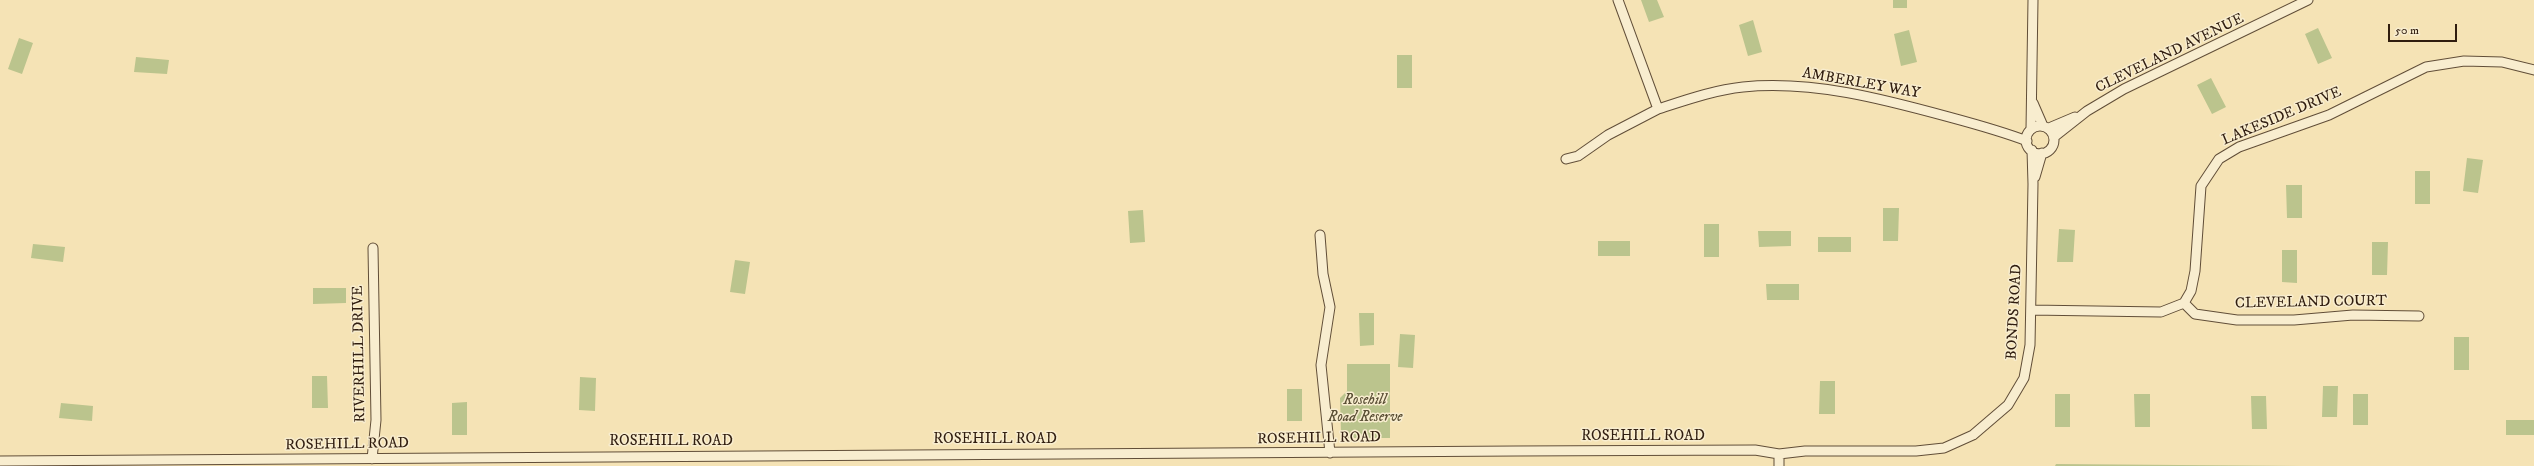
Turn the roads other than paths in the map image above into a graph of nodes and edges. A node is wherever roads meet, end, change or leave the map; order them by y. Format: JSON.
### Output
{"nodes":[{"id":1,"x":1618,"y":0,"type":"edge"},
{"id":2,"x":2033,"y":0,"type":"edge"},
{"id":3,"x":2308,"y":0,"type":"edge"},
{"id":4,"x":2534,"y":70,"type":"edge"},
{"id":5,"x":2032,"y":100,"type":"junction"},
{"id":6,"x":1658,"y":109,"type":"junction"},
{"id":7,"x":2087,"y":111,"type":"junction"},
{"id":8,"x":2046,"y":127,"type":"junction"},
{"id":9,"x":2029,"y":134,"type":"junction"},
{"id":10,"x":2054,"y":137,"type":"junction"},
{"id":11,"x":2032,"y":150,"type":"junction"},
{"id":12,"x":2042,"y":153,"type":"junction"},
{"id":13,"x":1566,"y":159,"type":"dead end"},
{"id":14,"x":2033,"y":184,"type":"junction"},
{"id":15,"x":1320,"y":235,"type":"dead end"},
{"id":16,"x":373,"y":248,"type":"dead end"},
{"id":17,"x":2184,"y":303,"type":"junction"},
{"id":18,"x":2031,"y":310,"type":"junction"},
{"id":19,"x":2419,"y":316,"type":"dead end"},
{"id":20,"x":1985,"y":427,"type":"joint"},
{"id":21,"x":1330,"y":453,"type":"junction"},
{"id":22,"x":1779,"y":454,"type":"junction"},
{"id":23,"x":372,"y":459,"type":"junction"},
{"id":24,"x":0,"y":461,"type":"edge"},
{"id":25,"x":1778,"y":466,"type":"edge"}],
"edges":[{"from":1,"to":6,"type":"street"},
{"from":2,"to":5,"type":"street"},
{"from":3,"to":7,"type":"street","name":"CLEVELAND AVENUE"},
{"from":4,"to":17,"type":"street","name":"LAKESIDE DRIVE"},
{"from":5,"to":8,"type":"street"},
{"from":5,"to":9,"type":"street"},
{"from":6,"to":9,"type":"street","name":"AMBERLEY WAY"},
{"from":6,"to":13,"type":"street","name":"AMBERLEY WAY"},
{"from":7,"to":8,"type":"street","name":"CLEVELAND AVENUE"},
{"from":7,"to":10,"type":"street","name":"CLEVELAND AVENUE"},
{"from":8,"to":9,"type":"street"},
{"from":8,"to":10,"type":"street"},
{"from":9,"to":11,"type":"street"},
{"from":10,"to":12,"type":"street"},
{"from":11,"to":12,"type":"street"},
{"from":11,"to":14,"type":"street","name":"BONDS ROAD"},
{"from":12,"to":14,"type":"street","name":"BONDS ROAD"},
{"from":14,"to":18,"type":"street","name":"BONDS ROAD"},
{"from":15,"to":21,"type":"street"},
{"from":16,"to":23,"type":"street","name":"RIVERHILL DRIVE"},
{"from":17,"to":18,"type":"street"},
{"from":17,"to":19,"type":"street","name":"CLEVELAND COURT"},
{"from":18,"to":20,"type":"street","name":"BONDS ROAD"},
{"from":20,"to":22,"type":"street","name":"ROSEHILL ROAD"},
{"from":21,"to":22,"type":"street","name":"ROSEHILL ROAD"},
{"from":21,"to":23,"type":"street","name":"ROSEHILL ROAD"},
{"from":22,"to":25,"type":"street"},
{"from":23,"to":24,"type":"street","name":"ROSEHILL ROAD"}]}
